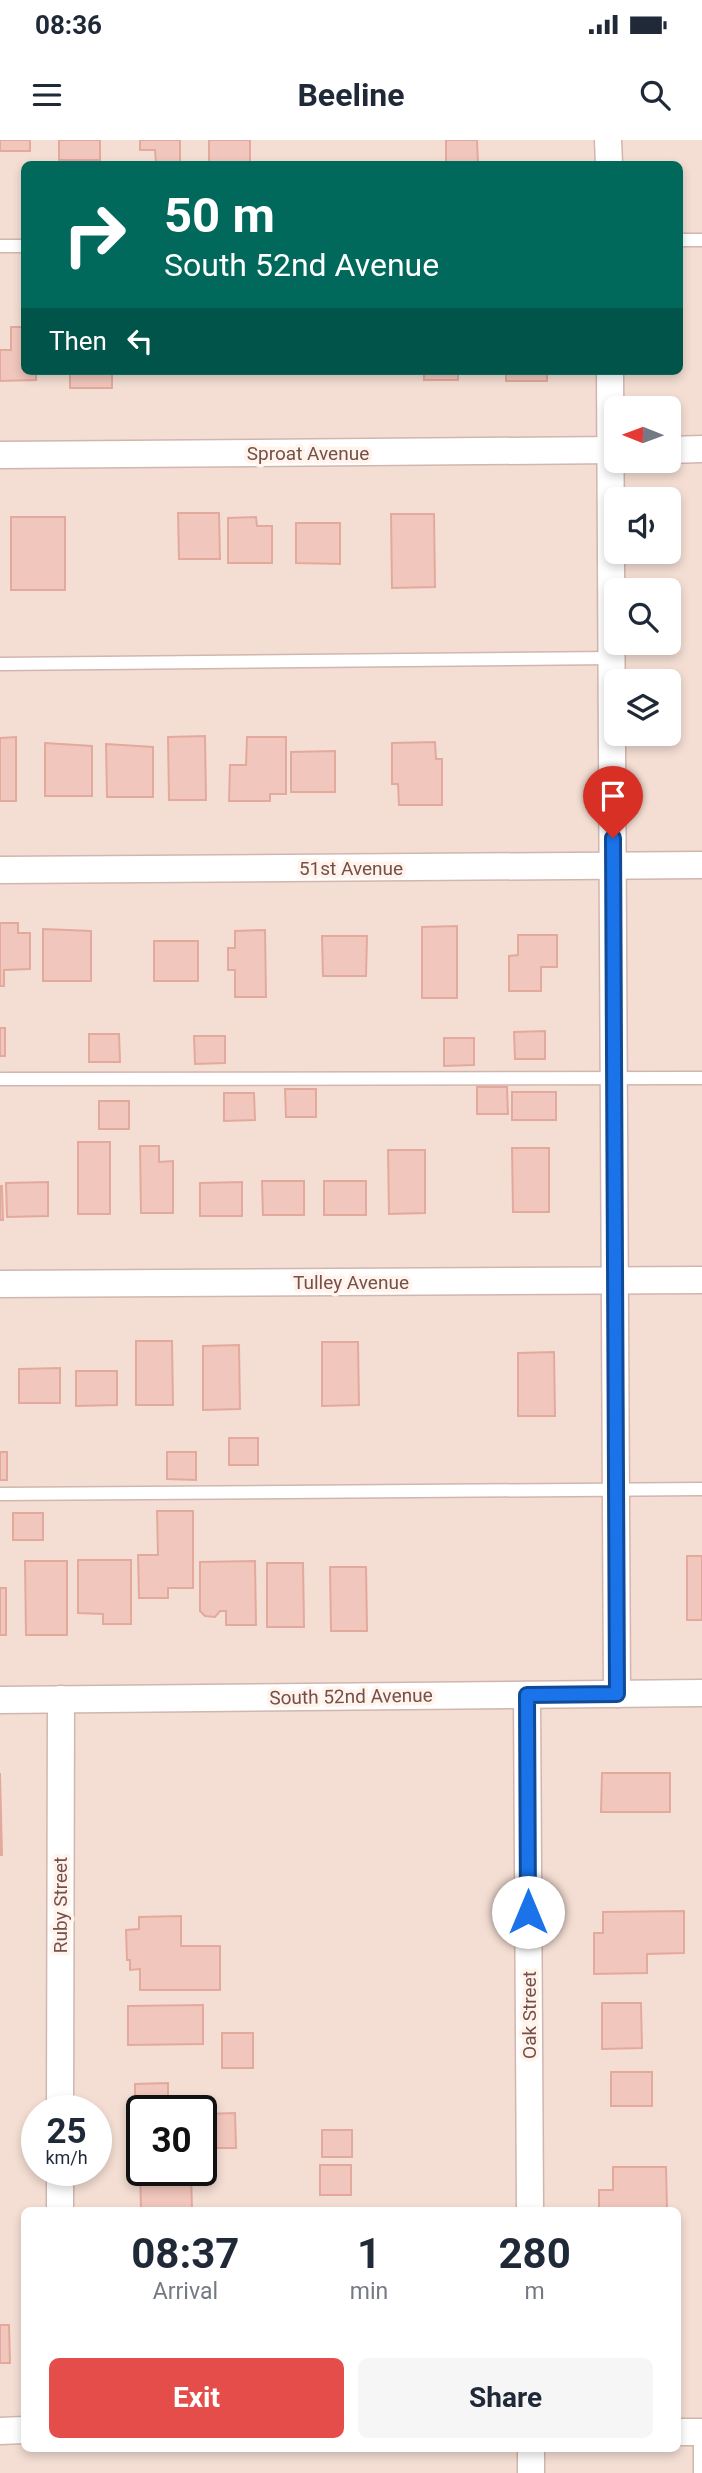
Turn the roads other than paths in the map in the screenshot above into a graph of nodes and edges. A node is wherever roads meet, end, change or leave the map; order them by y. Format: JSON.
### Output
{"nodes":[{"id":1,"x":608,"y":140,"type":"edge"},
{"id":2,"x":608,"y":161,"type":"edge"},
{"id":3,"x":683,"y":240,"type":"edge"},
{"id":4,"x":702,"y":240,"type":"edge"},
{"id":5,"x":0,"y":246,"type":"edge"},
{"id":6,"x":21,"y":246,"type":"edge"},
{"id":7,"x":610,"y":375,"type":"edge"},
{"id":8,"x":611,"y":396,"type":"edge"},
{"id":9,"x":702,"y":449,"type":"edge"},
{"id":10,"x":604,"y":450,"type":"edge"},
{"id":11,"x":681,"y":450,"type":"edge"},
{"id":12,"x":0,"y":455,"type":"edge"},
{"id":13,"x":613,"y":473,"type":"edge"},
{"id":14,"x":611,"y":658,"type":"junction"},
{"id":15,"x":0,"y":664,"type":"edge"},
{"id":16,"x":702,"y":865,"type":"edge"},
{"id":17,"x":613,"y":866,"type":"junction"},
{"id":18,"x":0,"y":870,"type":"edge"},
{"id":19,"x":702,"y":1078,"type":"edge"},
{"id":20,"x":0,"y":1079,"type":"edge"},
{"id":21,"x":613,"y":1079,"type":"junction"},
{"id":22,"x":614,"y":1280,"type":"junction"},
{"id":23,"x":702,"y":1280,"type":"edge"},
{"id":24,"x":0,"y":1284,"type":"edge"},
{"id":25,"x":615,"y":1489,"type":"junction"},
{"id":26,"x":702,"y":1489,"type":"edge"},
{"id":27,"x":0,"y":1494,"type":"edge"},
{"id":28,"x":702,"y":1693,"type":"edge"},
{"id":29,"x":617,"y":1694,"type":"junction"},
{"id":30,"x":527,"y":1695,"type":"junction"},
{"id":31,"x":61,"y":1699,"type":"junction"},
{"id":32,"x":0,"y":1700,"type":"edge"},
{"id":33,"x":60,"y":2095,"type":"edge"},
{"id":34,"x":60,"y":2186,"type":"edge"},
{"id":35,"x":60,"y":2207,"type":"edge"},
{"id":36,"x":530,"y":2207,"type":"edge"},
{"id":37,"x":21,"y":2430,"type":"edge"},
{"id":38,"x":0,"y":2431,"type":"edge"},
{"id":39,"x":695,"y":2432,"type":"edge"},
{"id":40,"x":531,"y":2452,"type":"edge"},
{"id":41,"x":531,"y":2473,"type":"edge"},
{"id":42,"x":700,"y":2473,"type":"edge"}],
"edges":[{"from":1,"to":2,"type":"street"},
{"from":3,"to":4,"type":"lane"},
{"from":5,"to":6,"type":"lane"},
{"from":7,"to":8,"type":"street"},
{"from":9,"to":11,"type":"street"},
{"from":10,"to":12,"type":"street","name":"Sproat Avenue"},
{"from":13,"to":14,"type":"street"},
{"from":14,"to":15,"type":"lane"},
{"from":14,"to":17,"type":"street"},
{"from":16,"to":17,"type":"street","name":"51st Avenue"},
{"from":17,"to":18,"type":"street","name":"51st Avenue"},
{"from":17,"to":21,"type":"street"},
{"from":19,"to":21,"type":"lane"},
{"from":20,"to":21,"type":"lane"},
{"from":21,"to":22,"type":"street"},
{"from":22,"to":23,"type":"street","name":"Tulley Avenue"},
{"from":22,"to":24,"type":"street","name":"Tulley Avenue"},
{"from":22,"to":25,"type":"street"},
{"from":25,"to":26,"type":"lane"},
{"from":25,"to":27,"type":"lane"},
{"from":25,"to":29,"type":"street"},
{"from":28,"to":29,"type":"street","name":"South 52nd Avenue"},
{"from":29,"to":30,"type":"street","name":"South 52nd Avenue"},
{"from":30,"to":31,"type":"street","name":"South 52nd Avenue"},
{"from":30,"to":36,"type":"street","name":"Oak Street"},
{"from":31,"to":32,"type":"street","name":"South 52nd Avenue"},
{"from":31,"to":33,"type":"street","name":"Ruby Street"},
{"from":34,"to":35,"type":"street"},
{"from":37,"to":38,"type":"street"},
{"from":39,"to":42,"type":"lane"},
{"from":40,"to":41,"type":"street"}]}
